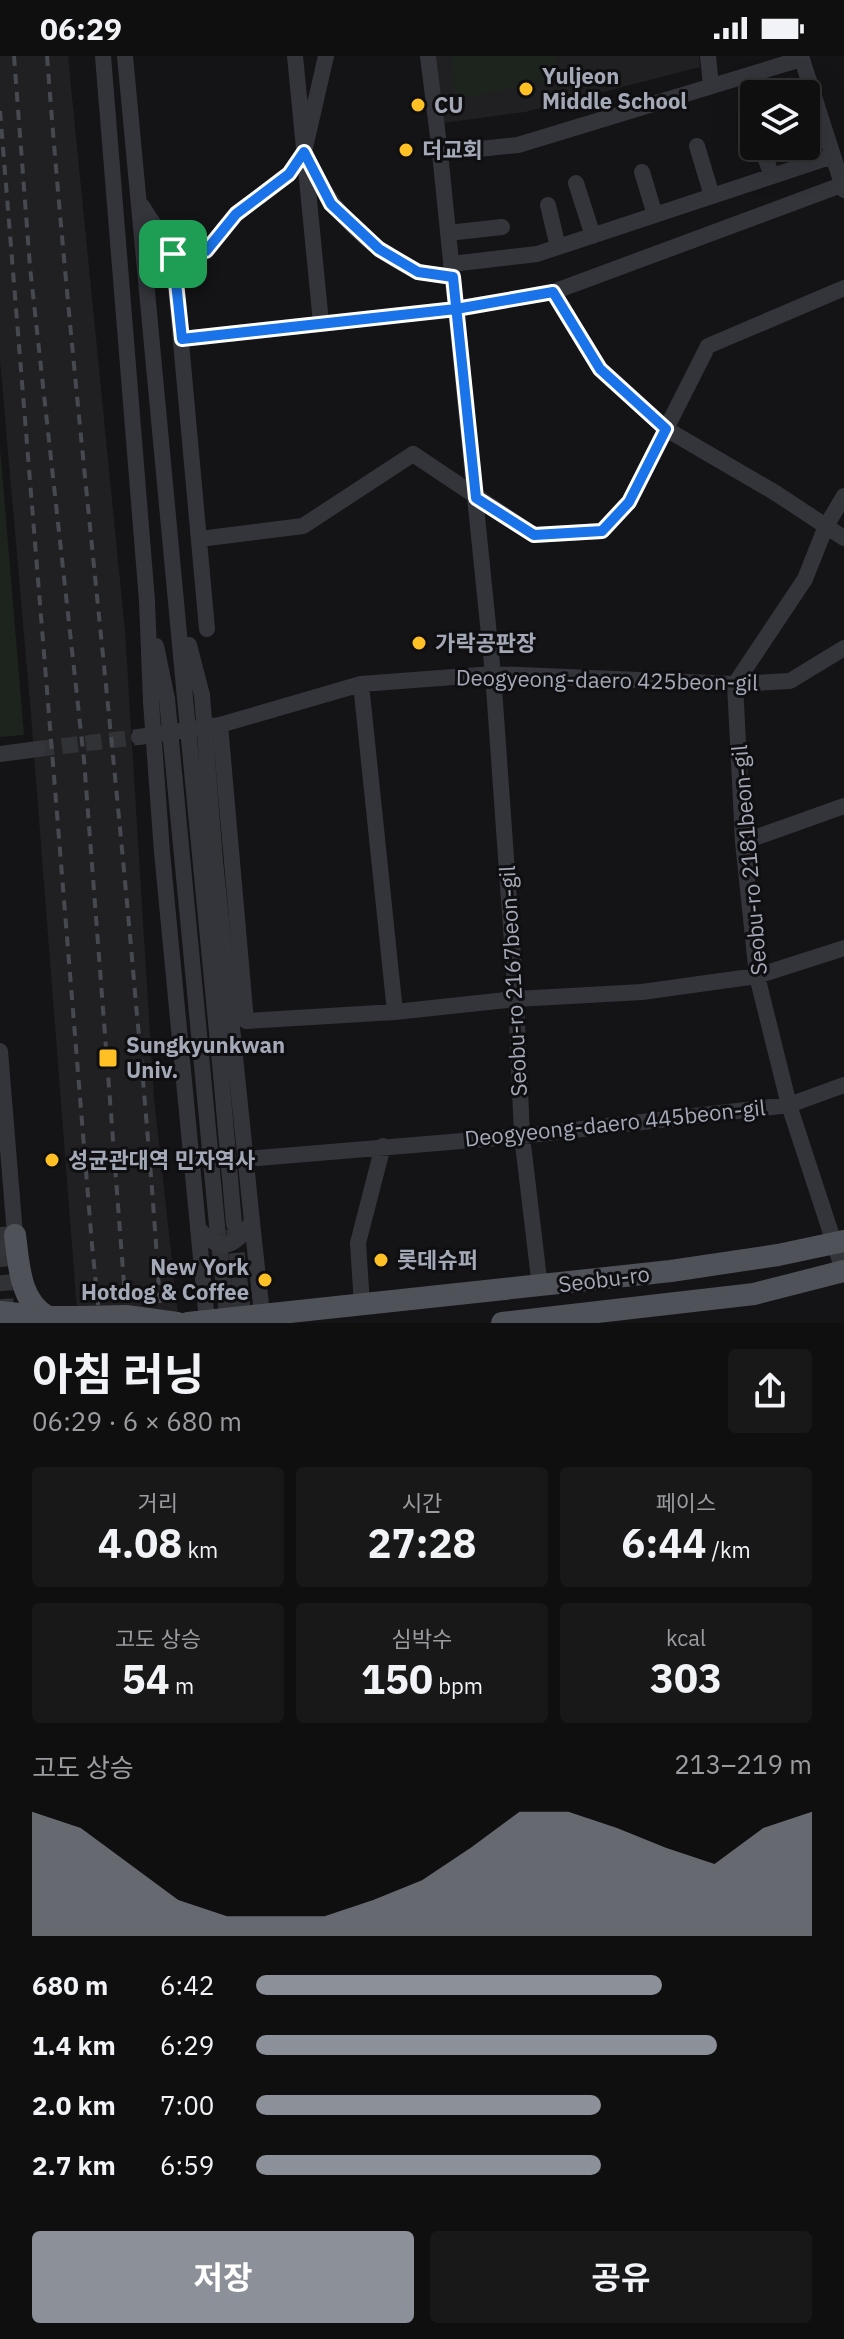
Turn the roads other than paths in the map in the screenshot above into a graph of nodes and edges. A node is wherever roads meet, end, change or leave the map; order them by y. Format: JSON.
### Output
{"nodes":[{"id":1,"x":103,"y":56,"type":"edge"},
{"id":2,"x":125,"y":56,"type":"edge"},
{"id":3,"x":295,"y":56,"type":"edge"},
{"id":4,"x":326,"y":56,"type":"edge"},
{"id":5,"x":428,"y":56,"type":"edge"},
{"id":6,"x":708,"y":56,"type":"edge"},
{"id":7,"x":801,"y":58,"type":"edge"},
{"id":8,"x":711,"y":86,"type":"junction"},
{"id":9,"x":697,"y":146,"type":"dead end"},
{"id":10,"x":304,"y":152,"type":"junction"},
{"id":11,"x":440,"y":153,"type":"junction"},
{"id":12,"x":833,"y":156,"type":"junction"},
{"id":13,"x":766,"y":160,"type":"edge"},
{"id":14,"x":642,"y":172,"type":"dead end"},
{"id":15,"x":772,"y":176,"type":"junction"},
{"id":16,"x":576,"y":183,"type":"dead end"},
{"id":17,"x":843,"y":186,"type":"edge"},
{"id":18,"x":712,"y":196,"type":"junction"},
{"id":19,"x":139,"y":201,"type":"junction"},
{"id":20,"x":548,"y":205,"type":"dead end"},
{"id":21,"x":655,"y":215,"type":"junction"},
{"id":22,"x":502,"y":227,"type":"dead end"},
{"id":23,"x":448,"y":233,"type":"junction"},
{"id":24,"x":593,"y":236,"type":"junction"},
{"id":25,"x":558,"y":247,"type":"junction"},
{"id":26,"x":173,"y":254,"type":"junction"},
{"id":27,"x":452,"y":270,"type":"junction"},
{"id":28,"x":844,"y":288,"type":"edge"},
{"id":29,"x":553,"y":292,"type":"junction"},
{"id":30,"x":456,"y":309,"type":"junction"},
{"id":31,"x":321,"y":323,"type":"junction"},
{"id":32,"x":182,"y":339,"type":"junction"},
{"id":33,"x":666,"y":429,"type":"junction"},
{"id":34,"x":844,"y":496,"type":"edge"},
{"id":35,"x":476,"y":498,"type":"junction"},
{"id":36,"x":826,"y":526,"type":"junction"},
{"id":37,"x":844,"y":538,"type":"edge"},
{"id":38,"x":200,"y":539,"type":"junction"},
{"id":39,"x":207,"y":629,"type":"dead end"},
{"id":40,"x":844,"y":648,"type":"edge"},
{"id":41,"x":493,"y":674,"type":"junction"},
{"id":42,"x":361,"y":684,"type":"junction"},
{"id":43,"x":735,"y":684,"type":"junction"},
{"id":44,"x":194,"y":696,"type":"junction"},
{"id":45,"x":159,"y":701,"type":"junction"},
{"id":46,"x":220,"y":725,"type":"junction"},
{"id":47,"x":139,"y":737,"type":"tunnel mouth"},
{"id":48,"x":38,"y":749,"type":"tunnel mouth"},
{"id":49,"x":0,"y":754,"type":"edge"},
{"id":50,"x":844,"y":806,"type":"edge"},
{"id":51,"x":743,"y":842,"type":"junction"},
{"id":52,"x":844,"y":948,"type":"edge"},
{"id":53,"x":757,"y":976,"type":"junction"},
{"id":54,"x":516,"y":999,"type":"junction"},
{"id":55,"x":395,"y":1012,"type":"junction"},
{"id":56,"x":0,"y":1051,"type":"edge"},
{"id":57,"x":844,"y":1085,"type":"edge"},
{"id":58,"x":789,"y":1105,"type":"junction"},
{"id":59,"x":522,"y":1136,"type":"junction"},
{"id":60,"x":383,"y":1146,"type":"junction"},
{"id":61,"x":258,"y":1158,"type":"dead end"},
{"id":62,"x":252,"y":1222,"type":"junction"},
{"id":63,"x":198,"y":1227,"type":"junction"},
{"id":64,"x":8,"y":1242,"type":"edge"},
{"id":65,"x":840,"y":1242,"type":"edge"},
{"id":66,"x":844,"y":1272,"type":"edge"},
{"id":67,"x":540,"y":1287,"type":"junction"},
{"id":68,"x":362,"y":1305,"type":"junction"},
{"id":69,"x":0,"y":1312,"type":"edge"},
{"id":70,"x":48,"y":1317,"type":"junction"},
{"id":71,"x":262,"y":1319,"type":"edge"},
{"id":72,"x":201,"y":1322,"type":"edge"},
{"id":73,"x":177,"y":1323,"type":"edge"},
{"id":74,"x":502,"y":1323,"type":"edge"}],
"edges":[{"from":1,"to":45,"type":"street"},
{"from":2,"to":19,"type":"street"},
{"from":3,"to":10,"type":"street"},
{"from":4,"to":10,"type":"street"},
{"from":5,"to":11,"type":"street","name":"Seobu-ro 2167beon-gil"},
{"from":6,"to":8,"type":"street"},
{"from":7,"to":8,"type":"street"},
{"from":7,"to":12,"type":"street"},
{"from":8,"to":11,"type":"street"},
{"from":9,"to":18,"type":"street"},
{"from":10,"to":26,"type":"street"},
{"from":10,"to":27,"type":"street"},
{"from":10,"to":31,"type":"street"},
{"from":11,"to":23,"type":"street","name":"Seobu-ro 2167beon-gil"},
{"from":12,"to":15,"type":"street"},
{"from":12,"to":17,"type":"street"},
{"from":13,"to":15,"type":"street"},
{"from":14,"to":21,"type":"street"},
{"from":15,"to":18,"type":"street"},
{"from":16,"to":24,"type":"street"},
{"from":17,"to":29,"type":"street"},
{"from":18,"to":21,"type":"street"},
{"from":19,"to":26,"type":"street"},
{"from":19,"to":44,"type":"street"},
{"from":20,"to":25,"type":"street"},
{"from":21,"to":24,"type":"street"},
{"from":22,"to":23,"type":"street"},
{"from":23,"to":27,"type":"street","name":"Seobu-ro 2167beon-gil"},
{"from":24,"to":25,"type":"street"},
{"from":25,"to":27,"type":"street"},
{"from":26,"to":32,"type":"street"},
{"from":27,"to":30,"type":"street","name":"Seobu-ro 2167beon-gil"},
{"from":28,"to":33,"type":"street"},
{"from":29,"to":30,"type":"street"},
{"from":29,"to":33,"type":"street"},
{"from":30,"to":31,"type":"street"},
{"from":30,"to":35,"type":"street","name":"Seobu-ro 2167beon-gil"},
{"from":31,"to":32,"type":"street"},
{"from":32,"to":38,"type":"street"},
{"from":33,"to":35,"type":"street"},
{"from":33,"to":36,"type":"street"},
{"from":34,"to":36,"type":"street"},
{"from":35,"to":38,"type":"street"},
{"from":35,"to":41,"type":"street","name":"Seobu-ro 2167beon-gil"},
{"from":36,"to":37,"type":"street"},
{"from":36,"to":43,"type":"street"},
{"from":38,"to":39,"type":"street"},
{"from":40,"to":43,"type":"street","name":"Deogyeong-daero 425beon-gil"},
{"from":41,"to":42,"type":"street","name":"Deogyeong-daero 425beon-gil"},
{"from":41,"to":43,"type":"street","name":"Deogyeong-daero 425beon-gil"},
{"from":41,"to":54,"type":"street","name":"Seobu-ro 2167beon-gil"},
{"from":42,"to":46,"type":"street","name":"Deogyeong-daero 425beon-gil"},
{"from":42,"to":55,"type":"street"},
{"from":43,"to":51,"type":"street","name":"Seobu-ro 2181beon-gil"},
{"from":44,"to":45,"type":"street","bridge":true},
{"from":44,"to":62,"type":"street","bridge":true},
{"from":45,"to":63,"type":"street","bridge":true},
{"from":46,"to":47,"type":"street","name":"Deogyeong-daero 425beon-gil"},
{"from":46,"to":55,"type":"street"},
{"from":48,"to":49,"type":"street"},
{"from":50,"to":51,"type":"street"},
{"from":51,"to":53,"type":"street","name":"Seobu-ro 2181beon-gil"},
{"from":52,"to":53,"type":"street"},
{"from":53,"to":54,"type":"street"},
{"from":53,"to":58,"type":"street","name":"Seobu-ro 2181beon-gil"},
{"from":54,"to":55,"type":"street"},
{"from":54,"to":59,"type":"street","name":"Seobu-ro 2167beon-gil"},
{"from":56,"to":64,"type":"street"},
{"from":57,"to":58,"type":"street","name":"Deogyeong-daero 445beon-gil"},
{"from":58,"to":59,"type":"street","name":"Deogyeong-daero 445beon-gil"},
{"from":58,"to":65,"type":"street","name":"Seobu-ro 2181beon-gil"},
{"from":59,"to":60,"type":"street","name":"Deogyeong-daero 445beon-gil"},
{"from":59,"to":67,"type":"street","name":"Seobu-ro 2167beon-gil"},
{"from":60,"to":61,"type":"street","name":"Deogyeong-daero 445beon-gil"},
{"from":60,"to":68,"type":"street"},
{"from":62,"to":63,"type":"street"},
{"from":62,"to":71,"type":"street"},
{"from":63,"to":72,"type":"street"},
{"from":64,"to":70,"type":"main road"},
{"from":65,"to":66,"type":"street","name":"Seobu-ro 2181beon-gil"},
{"from":65,"to":67,"type":"main road","name":"Seobu-ro"},
{"from":66,"to":74,"type":"main road","name":"Seobu-ro"},
{"from":67,"to":68,"type":"main road","name":"Seobu-ro"},
{"from":68,"to":71,"type":"main road","name":"Seobu-ro"},
{"from":69,"to":70,"type":"main road"},
{"from":70,"to":73,"type":"main road","bridge":true},
{"from":71,"to":72,"type":"main road","name":"Seobu-ro"}]}
